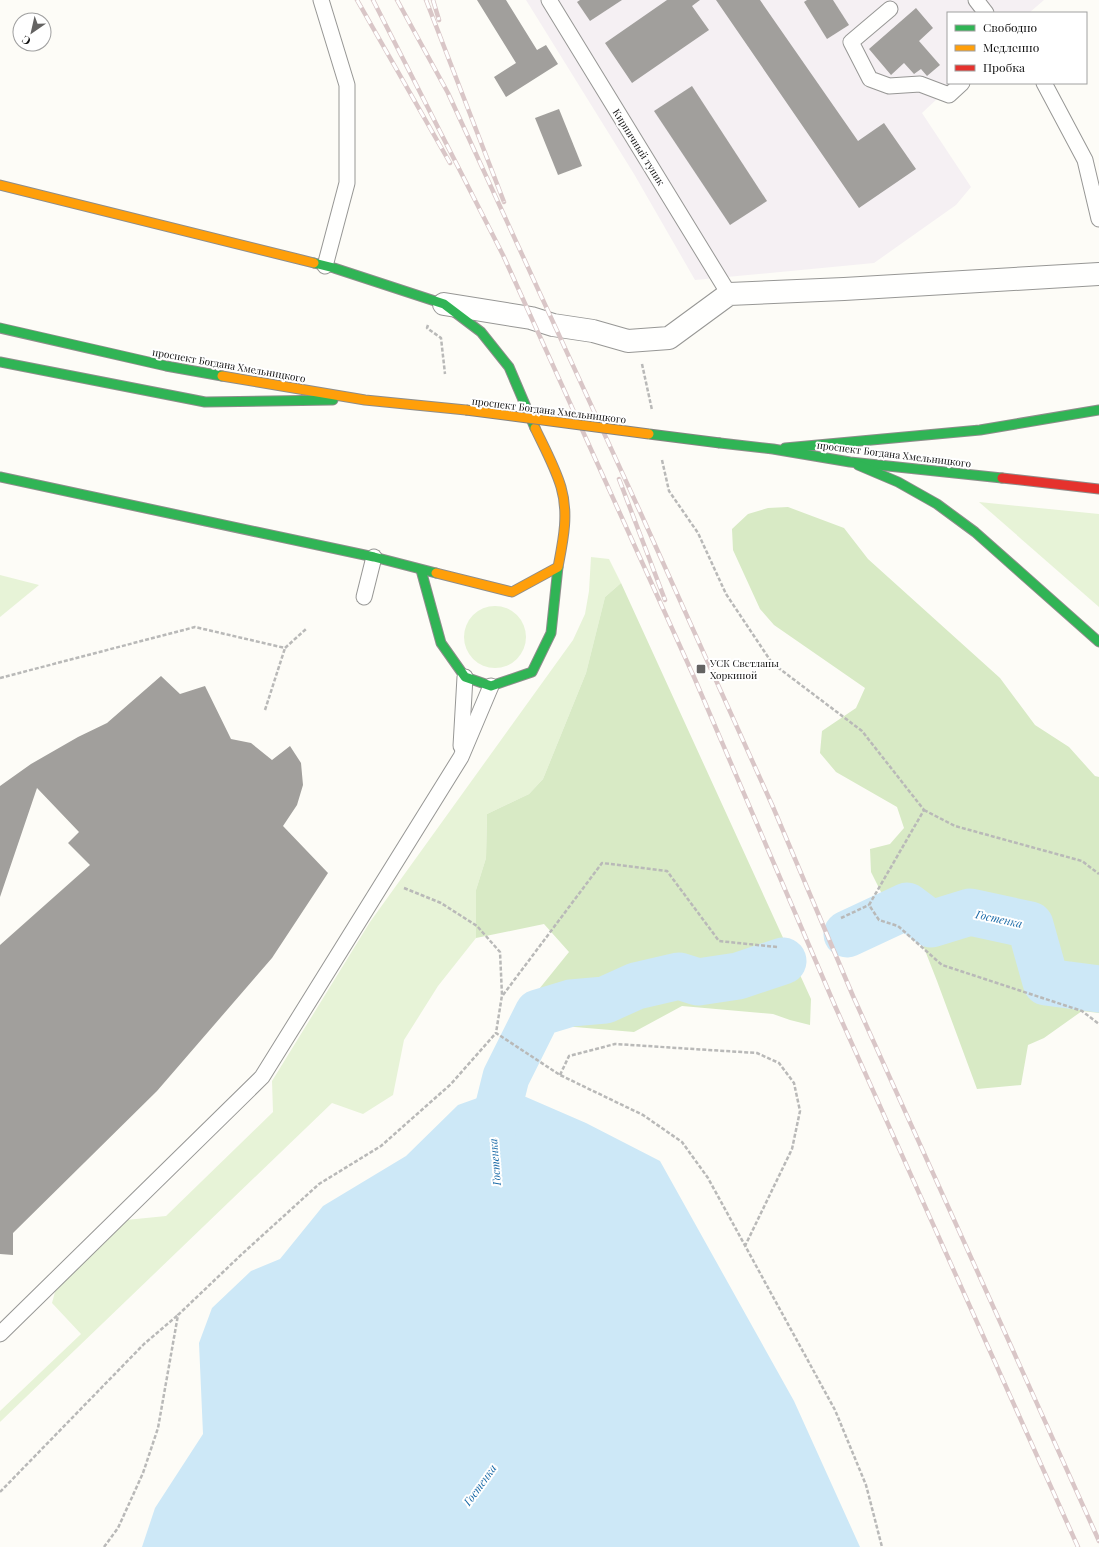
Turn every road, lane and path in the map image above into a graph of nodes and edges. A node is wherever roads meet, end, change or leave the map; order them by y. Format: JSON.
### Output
{"nodes":[{"id":1,"x":321,"y":0,"type":"edge"},
{"id":2,"x":976,"y":0,"type":"edge"},
{"id":3,"x":553,"y":2,"type":"edge"},
{"id":4,"x":890,"y":9,"type":"dead end"},
{"id":5,"x":985,"y":12,"type":"edge"},
{"id":6,"x":961,"y":84,"type":"edge"},
{"id":7,"x":1045,"y":84,"type":"edge"},
{"id":8,"x":0,"y":185,"type":"edge"},
{"id":9,"x":1099,"y":219,"type":"edge"},
{"id":10,"x":325,"y":266,"type":"junction"},
{"id":11,"x":1099,"y":274,"type":"edge"},
{"id":12,"x":729,"y":294,"type":"junction"},
{"id":13,"x":444,"y":304,"type":"junction"},
{"id":14,"x":0,"y":328,"type":"edge"},
{"id":15,"x":427,"y":328,"type":"dead end"},
{"id":16,"x":628,"y":341,"type":"junction"},
{"id":17,"x":0,"y":362,"type":"edge"},
{"id":18,"x":445,"y":374,"type":"dead end"},
{"id":19,"x":365,"y":400,"type":"junction"},
{"id":20,"x":1099,"y":410,"type":"edge"},
{"id":21,"x":653,"y":415,"type":"dead end"},
{"id":22,"x":773,"y":449,"type":"junction"},
{"id":23,"x":661,"y":453,"type":"dead end"},
{"id":24,"x":850,"y":462,"type":"junction"},
{"id":25,"x":0,"y":477,"type":"edge"},
{"id":26,"x":1099,"y":489,"type":"edge"},
{"id":27,"x":374,"y":557,"type":"junction"},
{"id":28,"x":558,"y":567,"type":"junction"},
{"id":29,"x":421,"y":570,"type":"junction"},
{"id":30,"x":364,"y":597,"type":"dead end"},
{"id":31,"x":306,"y":629,"type":"dead end"},
{"id":32,"x":1099,"y":642,"type":"edge"},
{"id":33,"x":285,"y":648,"type":"junction"},
{"id":34,"x":465,"y":677,"type":"junction"},
{"id":35,"x":0,"y":678,"type":"edge"},
{"id":36,"x":491,"y":686,"type":"junction"},
{"id":37,"x":265,"y":710,"type":"dead end"},
{"id":38,"x":461,"y":757,"type":"junction"},
{"id":39,"x":924,"y":810,"type":"junction"},
{"id":40,"x":1099,"y":874,"type":"edge"},
{"id":41,"x":383,"y":880,"type":"junction"},
{"id":42,"x":869,"y":905,"type":"junction"},
{"id":43,"x":841,"y":918,"type":"dead end"},
{"id":44,"x":777,"y":947,"type":"dead end"},
{"id":45,"x":502,"y":995,"type":"junction"},
{"id":46,"x":1099,"y":1024,"type":"edge"},
{"id":47,"x":496,"y":1033,"type":"junction"},
{"id":48,"x":560,"y":1075,"type":"junction"},
{"id":49,"x":744,"y":1246,"type":"junction"},
{"id":50,"x":178,"y":1315,"type":"junction"},
{"id":51,"x":0,"y":1334,"type":"edge"},
{"id":52,"x":0,"y":1492,"type":"edge"},
{"id":53,"x":104,"y":1547,"type":"edge"},
{"id":54,"x":882,"y":1547,"type":"edge"}],
"edges":[{"from":1,"to":10,"type":"lane"},
{"from":2,"to":5,"type":"lane"},
{"from":3,"to":12,"type":"lane","name":"Кирпичный тупик"},
{"from":4,"to":6,"type":"lane"},
{"from":7,"to":9,"type":"lane"},
{"from":8,"to":10,"type":"street"},
{"from":10,"to":13,"type":"street"},
{"from":11,"to":12,"type":"street"},
{"from":12,"to":16,"type":"street"},
{"from":13,"to":16,"type":"street"},
{"from":13,"to":28,"type":"street"},
{"from":14,"to":19,"type":"street","name":"проспект Богдана Хмельницкого"},
{"from":15,"to":18,"type":"path"},
{"from":16,"to":21,"type":"path"},
{"from":17,"to":19,"type":"street"},
{"from":19,"to":22,"type":"street","name":"проспект Богдана Хмельницкого","bridge":true},
{"from":20,"to":22,"type":"street"},
{"from":22,"to":24,"type":"street","name":"проспект Богдана Хмельницкого"},
{"from":23,"to":39,"type":"path"},
{"from":24,"to":26,"type":"street","name":"проспект Богдана Хмельницкого"},
{"from":24,"to":32,"type":"street"},
{"from":25,"to":27,"type":"street"},
{"from":27,"to":29,"type":"street"},
{"from":27,"to":30,"type":"lane"},
{"from":28,"to":29,"type":"street"},
{"from":28,"to":36,"type":"street"},
{"from":29,"to":34,"type":"street"},
{"from":31,"to":33,"type":"path"},
{"from":33,"to":35,"type":"path"},
{"from":33,"to":37,"type":"path"},
{"from":34,"to":36,"type":"street"},
{"from":34,"to":38,"type":"lane"},
{"from":36,"to":38,"type":"lane"},
{"from":38,"to":41,"type":"lane"},
{"from":39,"to":40,"type":"path"},
{"from":39,"to":42,"type":"path"},
{"from":41,"to":45,"type":"path"},
{"from":41,"to":51,"type":"lane"},
{"from":42,"to":43,"type":"path"},
{"from":42,"to":46,"type":"path"},
{"from":44,"to":45,"type":"path"},
{"from":45,"to":47,"type":"path"},
{"from":47,"to":48,"type":"path"},
{"from":47,"to":50,"type":"path"},
{"from":48,"to":49,"type":"path"},
{"from":48,"to":49,"type":"path"},
{"from":49,"to":54,"type":"path"},
{"from":50,"to":52,"type":"path"},
{"from":50,"to":53,"type":"path"}]}
